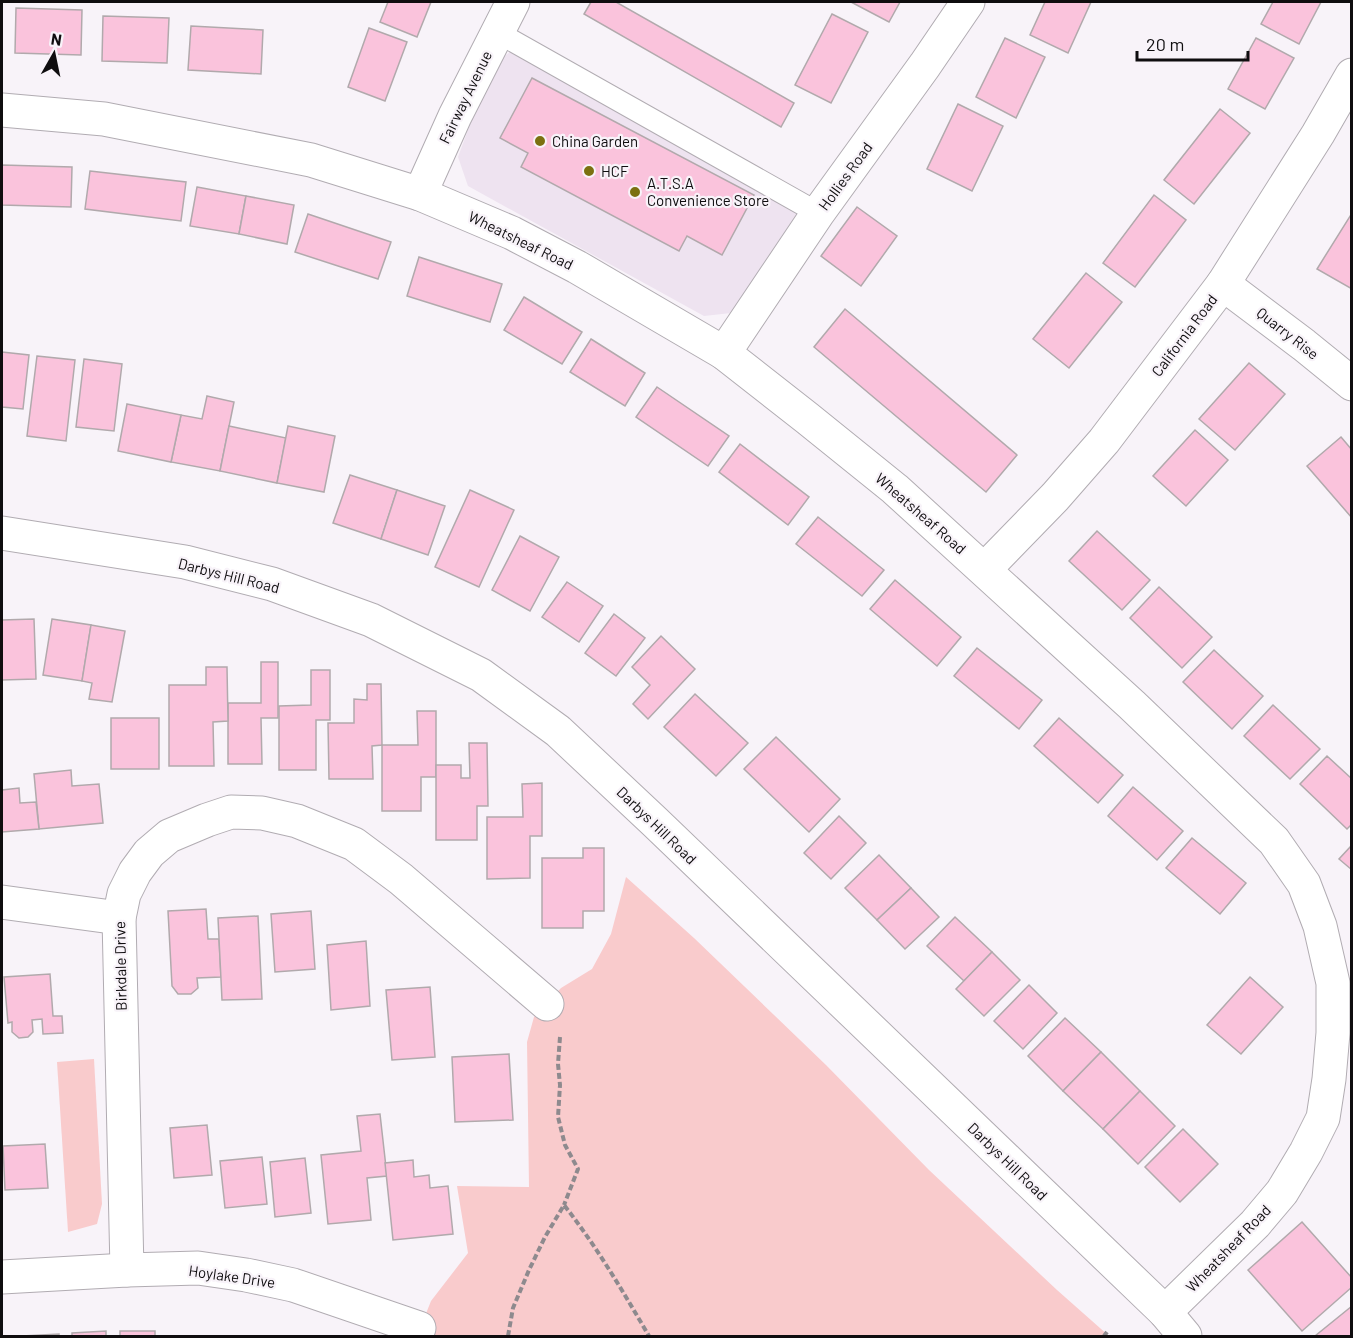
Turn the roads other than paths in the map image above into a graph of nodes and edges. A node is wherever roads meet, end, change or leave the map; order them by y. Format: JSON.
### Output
{"nodes":[{"id":1,"x":513,"y":2,"type":"edge"},
{"id":2,"x":968,"y":2,"type":"edge"},
{"id":3,"x":496,"y":32,"type":"junction"},
{"id":4,"x":1352,"y":75,"type":"edge"},
{"id":5,"x":2,"y":110,"type":"edge"},
{"id":6,"x":420,"y":194,"type":"junction"},
{"id":7,"x":818,"y":213,"type":"junction"},
{"id":8,"x":1223,"y":284,"type":"junction"},
{"id":9,"x":724,"y":353,"type":"junction"},
{"id":10,"x":1352,"y":384,"type":"edge"},
{"id":11,"x":2,"y":533,"type":"edge"},
{"id":12,"x":985,"y":569,"type":"junction"},
{"id":13,"x":2,"y":902,"type":"edge"},
{"id":14,"x":119,"y":918,"type":"junction"},
{"id":15,"x":547,"y":1004,"type":"road end"},
{"id":16,"x":127,"y":1270,"type":"junction"},
{"id":17,"x":2,"y":1277,"type":"edge"},
{"id":18,"x":1175,"y":1324,"type":"edge"},
{"id":19,"x":419,"y":1328,"type":"dead end"}],
"edges":[{"from":1,"to":3,"type":"street","name":"Fairway Avenue"},
{"from":2,"to":7,"type":"street","name":"Hollies Road"},
{"from":3,"to":6,"type":"street","name":"Fairway Avenue"},
{"from":3,"to":7,"type":"lane"},
{"from":4,"to":8,"type":"street","name":"California Road"},
{"from":5,"to":6,"type":"street","name":"Wheatsheaf Road"},
{"from":6,"to":9,"type":"street","name":"Wheatsheaf Road"},
{"from":7,"to":9,"type":"street","name":"Hollies Road"},
{"from":8,"to":10,"type":"street","name":"Quarry Rise"},
{"from":8,"to":12,"type":"street","name":"California Road"},
{"from":9,"to":12,"type":"street","name":"Wheatsheaf Road"},
{"from":11,"to":18,"type":"street","name":"Darbys Hill Road"},
{"from":12,"to":18,"type":"street","name":"Wheatsheaf Road"},
{"from":13,"to":14,"type":"street"},
{"from":14,"to":15,"type":"street","name":"Birkdale Drive"},
{"from":14,"to":16,"type":"street","name":"Birkdale Drive"},
{"from":16,"to":17,"type":"street","name":"Hoylake Drive"},
{"from":16,"to":19,"type":"street","name":"Hoylake Drive"}]}
